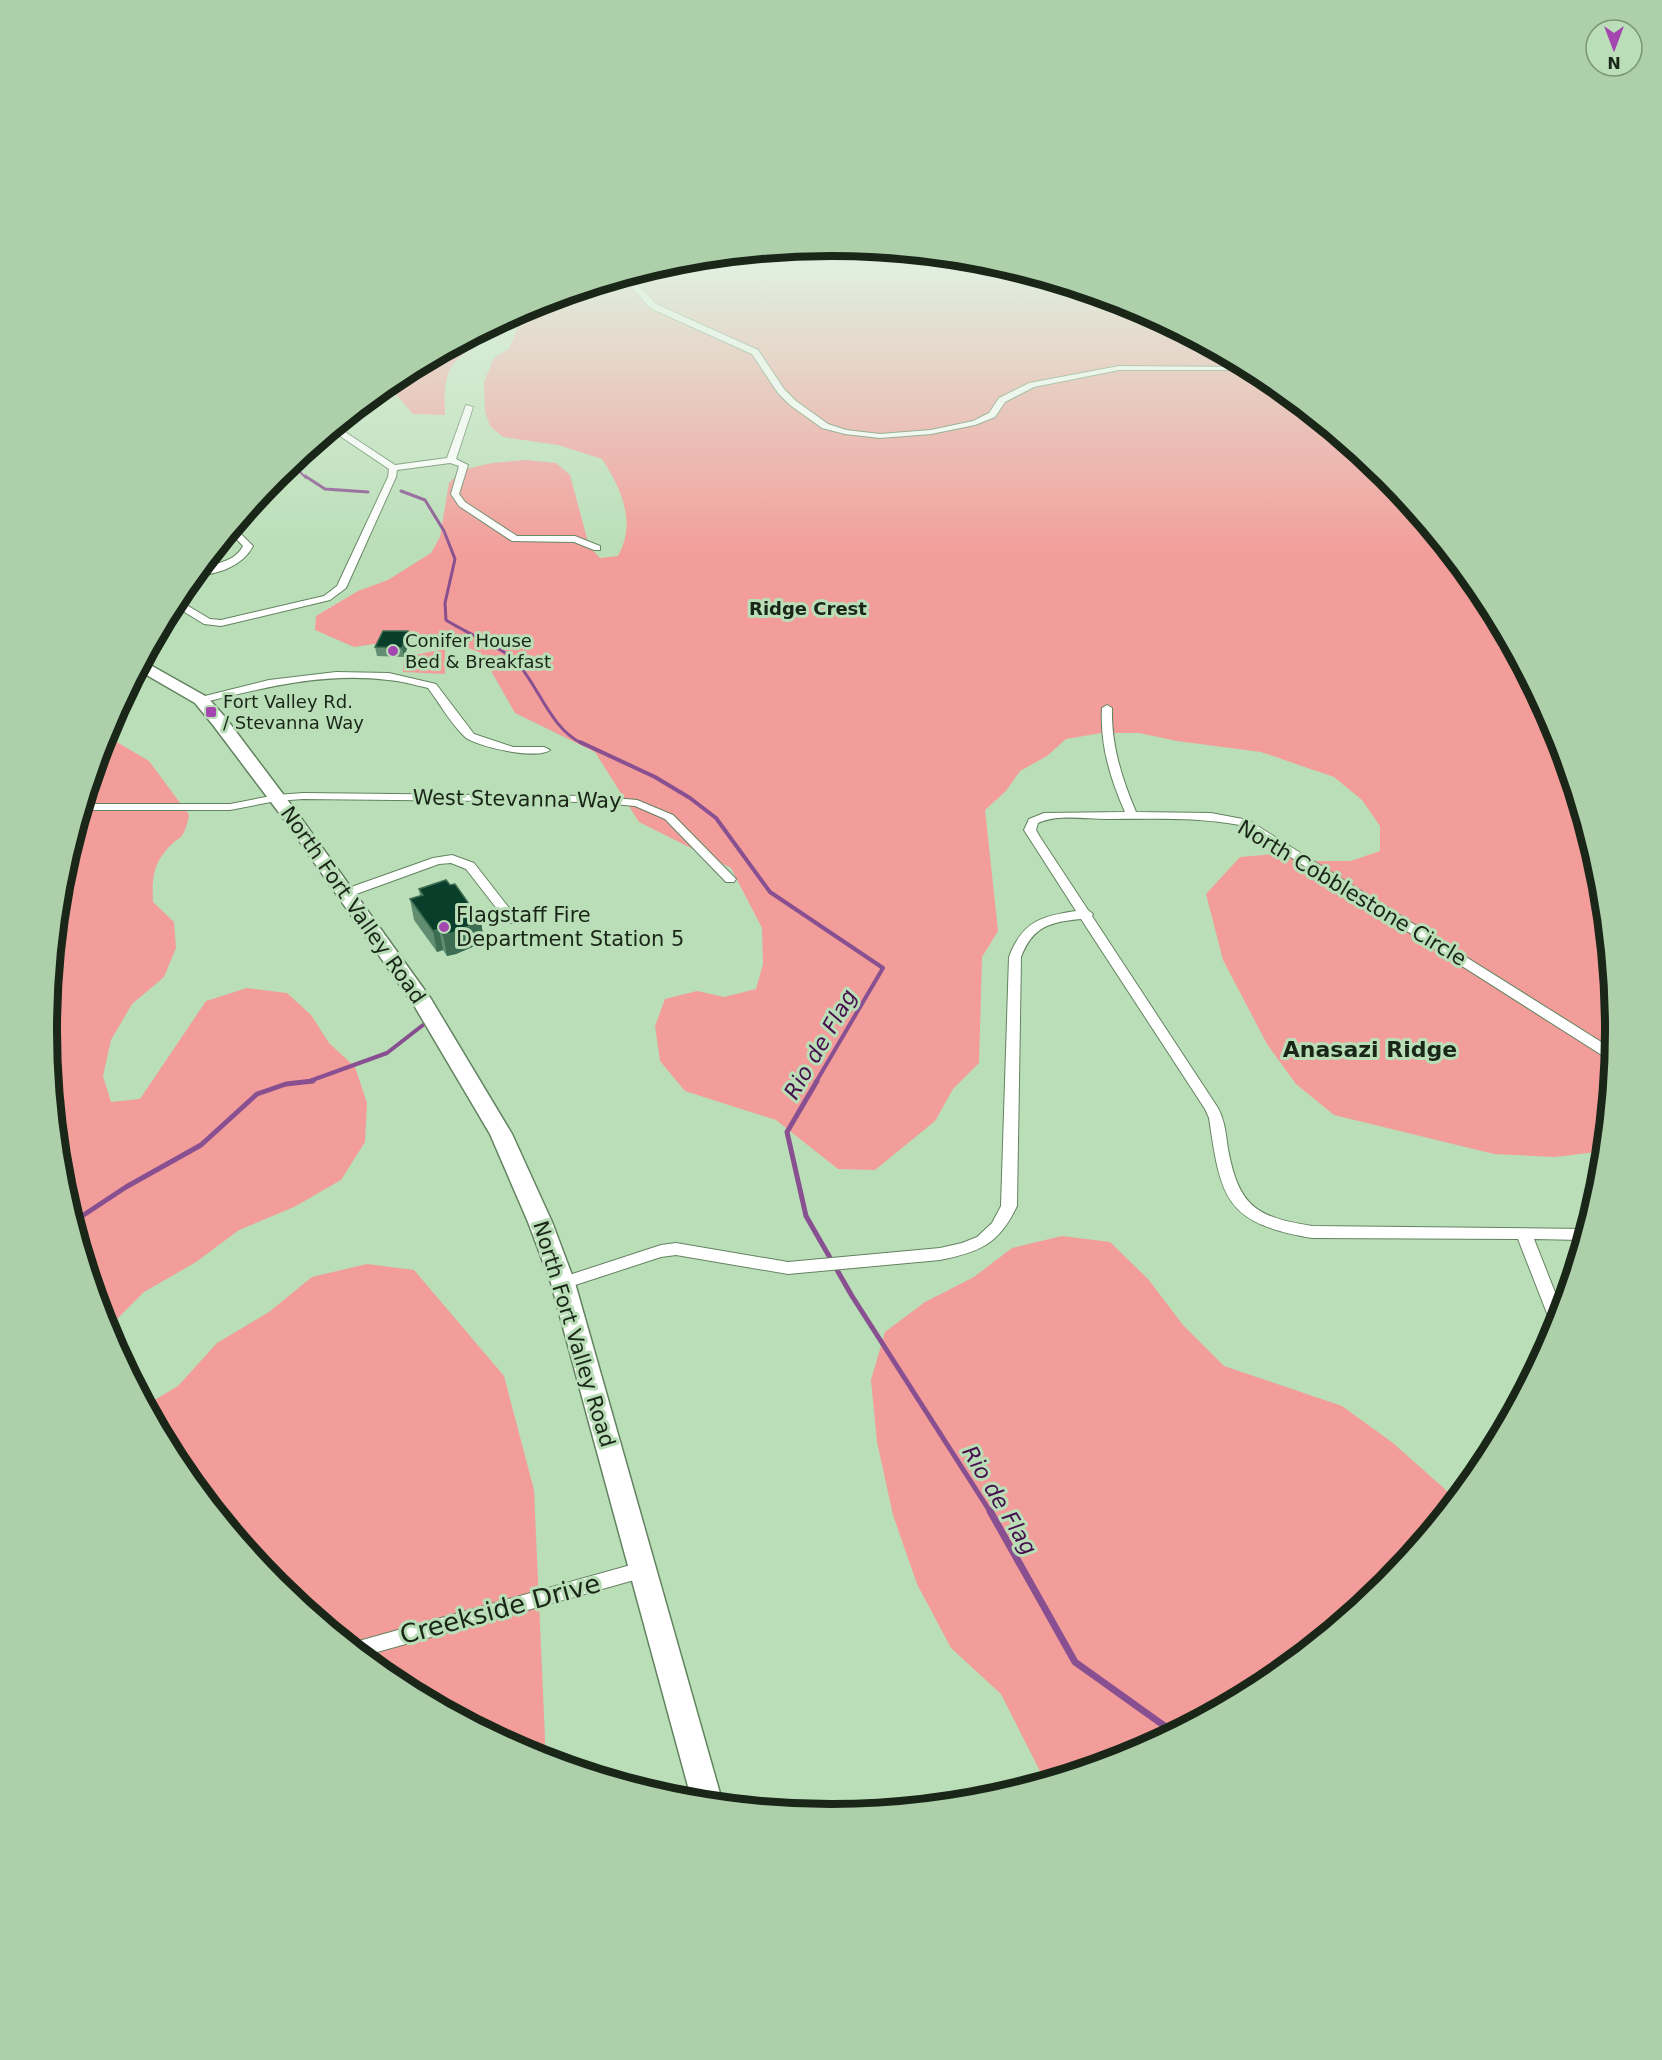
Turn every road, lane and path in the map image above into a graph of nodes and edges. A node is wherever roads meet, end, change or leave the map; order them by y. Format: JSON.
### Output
{"nodes":[{"id":1,"x":763,"y":364,"type":"edge"},
{"id":2,"x":1233,"y":369,"type":"edge"},
{"id":3,"x":469,"y":407,"type":"dead end"},
{"id":4,"x":340,"y":433,"type":"edge"},
{"id":5,"x":452,"y":460,"type":"junction"},
{"id":6,"x":393,"y":468,"type":"junction"},
{"id":7,"x":237,"y":534,"type":"edge"},
{"id":8,"x":597,"y":548,"type":"dead end"},
{"id":9,"x":209,"y":570,"type":"edge"},
{"id":10,"x":183,"y":607,"type":"edge"},
{"id":11,"x":147,"y":669,"type":"edge"},
{"id":12,"x":201,"y":700,"type":"junction"},
{"id":13,"x":1107,"y":708,"type":"dead end"},
{"id":14,"x":544,"y":750,"type":"dead end"},
{"id":15,"x":276,"y":798,"type":"junction"},
{"id":16,"x":90,"y":807,"type":"edge"},
{"id":17,"x":1132,"y":815,"type":"junction"},
{"id":18,"x":730,"y":879,"type":"dead end"},
{"id":19,"x":344,"y":894,"type":"junction"},
{"id":20,"x":1086,"y":914,"type":"junction"},
{"id":21,"x":512,"y":920,"type":"dead end"},
{"id":22,"x":1604,"y":1050,"type":"edge"},
{"id":23,"x":1578,"y":1233,"type":"edge"},
{"id":24,"x":1524,"y":1234,"type":"junction"},
{"id":25,"x":563,"y":1283,"type":"junction"},
{"id":26,"x":1553,"y":1308,"type":"edge"},
{"id":27,"x":645,"y":1569,"type":"junction"},
{"id":28,"x":364,"y":1647,"type":"edge"},
{"id":29,"x":706,"y":1793,"type":"edge"}],
"edges":[{"from":1,"to":2,"type":"street"},
{"from":3,"to":5,"type":"street"},
{"from":4,"to":6,"type":"street"},
{"from":5,"to":6,"type":"street"},
{"from":5,"to":8,"type":"street"},
{"from":6,"to":10,"type":"street"},
{"from":7,"to":9,"type":"street"},
{"from":11,"to":12,"type":"main road","name":"North Fort Valley Road"},
{"from":12,"to":14,"type":"street"},
{"from":12,"to":15,"type":"main road","name":"North Fort Valley Road"},
{"from":13,"to":17,"type":"street"},
{"from":15,"to":16,"type":"street","name":"West Stevanna Way"},
{"from":15,"to":18,"type":"street","name":"West Stevanna Way"},
{"from":15,"to":19,"type":"main road","name":"North Fort Valley Road"},
{"from":17,"to":20,"type":"street","name":"North Cobblestone Circle"},
{"from":17,"to":22,"type":"street","name":"North Cobblestone Circle"},
{"from":19,"to":21,"type":"street"},
{"from":19,"to":25,"type":"main road","name":"North Fort Valley Road"},
{"from":20,"to":24,"type":"street","name":"North Cobblestone Circle"},
{"from":20,"to":25,"type":"street"},
{"from":23,"to":24,"type":"street","name":"North Cobblestone Circle"},
{"from":24,"to":26,"type":"street"},
{"from":25,"to":27,"type":"main road","name":"North Fort Valley Road"},
{"from":27,"to":28,"type":"street","name":"Creekside Drive"},
{"from":27,"to":29,"type":"main road","name":"North Fort Valley Road"}]}
